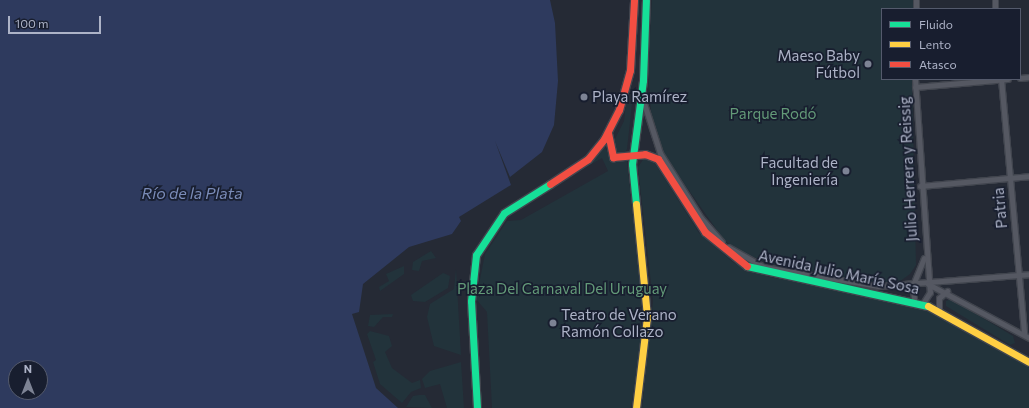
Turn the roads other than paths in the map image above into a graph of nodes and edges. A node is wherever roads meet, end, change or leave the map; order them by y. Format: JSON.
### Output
{"nodes":[{"id":1,"x":634,"y":0,"type":"edge"},
{"id":2,"x":646,"y":0,"type":"edge"},
{"id":3,"x":915,"y":80,"type":"edge"},
{"id":4,"x":991,"y":80,"type":"edge"},
{"id":5,"x":1001,"y":80,"type":"edge"},
{"id":6,"x":915,"y":88,"type":"junction"},
{"id":7,"x":641,"y":93,"type":"junction"},
{"id":8,"x":608,"y":133,"type":"junction"},
{"id":9,"x":633,"y":156,"type":"junction"},
{"id":10,"x":1029,"y":176,"type":"edge"},
{"id":11,"x":1009,"y":178,"type":"junction"},
{"id":12,"x":920,"y":186,"type":"junction"},
{"id":13,"x":925,"y":257,"type":"junction"},
{"id":14,"x":1029,"y":274,"type":"edge"},
{"id":15,"x":1018,"y":275,"type":"junction"},
{"id":16,"x":928,"y":283,"type":"junction"},
{"id":17,"x":912,"y":285,"type":"junction"},
{"id":18,"x":947,"y":291,"type":"junction"},
{"id":19,"x":914,"y":300,"type":"junction"},
{"id":20,"x":923,"y":303,"type":"junction"},
{"id":21,"x":939,"y":310,"type":"junction"},
{"id":22,"x":1024,"y":334,"type":"junction"},
{"id":23,"x":1029,"y":338,"type":"edge"},
{"id":24,"x":1029,"y":362,"type":"edge"},
{"id":25,"x":477,"y":408,"type":"edge"},
{"id":26,"x":636,"y":408,"type":"edge"}],
"edges":[{"from":1,"to":8,"type":"main road"},
{"from":2,"to":7,"type":"main road"},
{"from":3,"to":6,"type":"street","name":"Julio Herrera y Reissig"},
{"from":4,"to":6,"type":"street"},
{"from":5,"to":11,"type":"street","name":"Patria"},
{"from":6,"to":12,"type":"street","name":"Julio Herrera y Reissig"},
{"from":7,"to":9,"type":"main road"},
{"from":7,"to":17,"type":"street","name":"Avenida Julio María Sosa"},
{"from":8,"to":9,"type":"main road","name":"Avenida Julio María Sosa"},
{"from":8,"to":25,"type":"main road"},
{"from":9,"to":19,"type":"main road","name":"Avenida Julio María Sosa"},
{"from":9,"to":26,"type":"main road"},
{"from":10,"to":11,"type":"street"},
{"from":11,"to":12,"type":"street"},
{"from":11,"to":15,"type":"street","name":"Patria"},
{"from":12,"to":13,"type":"street","name":"Julio Herrera y Reissig"},
{"from":13,"to":16,"type":"street","name":"Julio Herrera y Reissig"},
{"from":13,"to":17,"type":"street","name":"Julio Herrera y Reissig"},
{"from":14,"to":15,"type":"street"},
{"from":15,"to":16,"type":"street"},
{"from":15,"to":22,"type":"street","name":"Patria"},
{"from":16,"to":17,"type":"street","name":"Avenida Julio María Sosa"},
{"from":16,"to":18,"type":"street","name":"Avenida Julio María Sosa"},
{"from":16,"to":20,"type":"street","name":"Julio Herrera y Reissig"},
{"from":17,"to":19,"type":"street"},
{"from":18,"to":21,"type":"street"},
{"from":18,"to":22,"type":"street","name":"Avenida Julio María Sosa"},
{"from":19,"to":20,"type":"main road","name":"Avenida Julio María Sosa"},
{"from":20,"to":21,"type":"main road","name":"Avenida Julio María Sosa"},
{"from":21,"to":24,"type":"main road","name":"Avenida Julio María Sosa"},
{"from":22,"to":23,"type":"street","name":"Avenida Julio María Sosa"}]}
